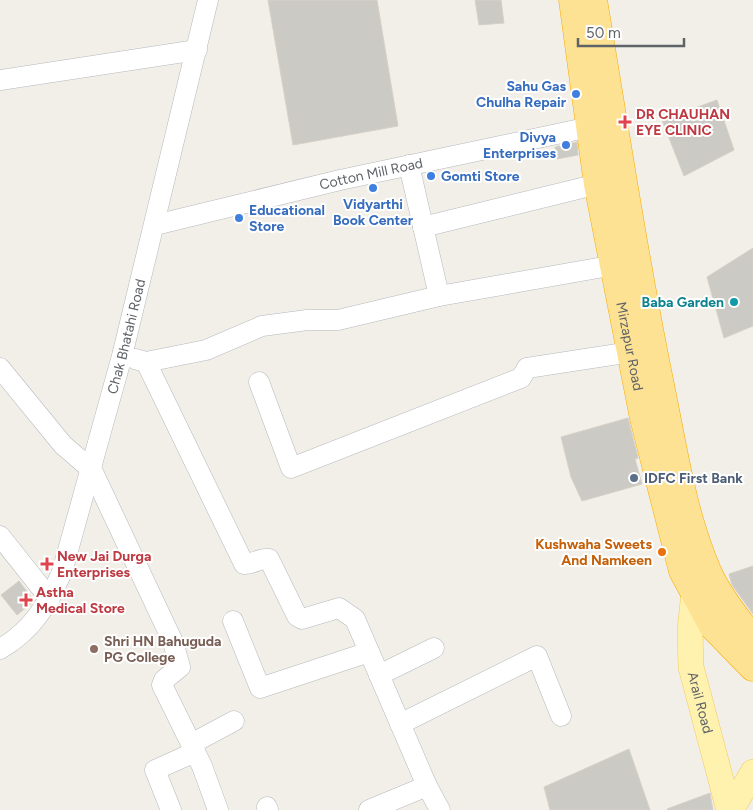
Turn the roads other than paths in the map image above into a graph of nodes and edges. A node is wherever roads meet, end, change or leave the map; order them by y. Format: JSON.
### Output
{"nodes":[{"id":1,"x":208,"y":0,"type":"edge"},
{"id":2,"x":573,"y":0,"type":"edge"},
{"id":3,"x":594,"y":0,"type":"edge"},
{"id":4,"x":198,"y":50,"type":"junction"},
{"id":5,"x":0,"y":80,"type":"edge"},
{"id":6,"x":601,"y":124,"type":"junction"},
{"id":7,"x":409,"y":165,"type":"junction"},
{"id":8,"x":598,"y":184,"type":"junction"},
{"id":9,"x":155,"y":225,"type":"junction"},
{"id":10,"x":423,"y":227,"type":"junction"},
{"id":11,"x":615,"y":265,"type":"junction"},
{"id":12,"x":439,"y":296,"type":"junction"},
{"id":13,"x":631,"y":352,"type":"junction"},
{"id":14,"x":122,"y":356,"type":"junction"},
{"id":15,"x":146,"y":362,"type":"junction"},
{"id":16,"x":0,"y":368,"type":"edge"},
{"id":17,"x":259,"y":382,"type":"dead end"},
{"id":18,"x":92,"y":470,"type":"junction"},
{"id":19,"x":0,"y":536,"type":"edge"},
{"id":20,"x":694,"y":593,"type":"junction"},
{"id":21,"x":50,"y":599,"type":"junction"},
{"id":22,"x":233,"y":621,"type":"dead end"},
{"id":23,"x":753,"y":640,"type":"edge"},
{"id":24,"x":1,"y":645,"type":"edge"},
{"id":25,"x":434,"y":648,"type":"dead end"},
{"id":26,"x":369,"y":652,"type":"junction"},
{"id":27,"x":753,"y":667,"type":"edge"},
{"id":28,"x":379,"y":675,"type":"junction"},
{"id":29,"x":562,"y":716,"type":"dead end"},
{"id":30,"x":234,"y":721,"type":"dead end"},
{"id":31,"x":400,"y":724,"type":"junction"},
{"id":32,"x":193,"y":748,"type":"junction"},
{"id":33,"x":753,"y":772,"type":"edge"},
{"id":34,"x":427,"y":786,"type":"junction"},
{"id":35,"x":171,"y":810,"type":"edge"},
{"id":36,"x":218,"y":810,"type":"edge"},
{"id":37,"x":369,"y":810,"type":"edge"},
{"id":38,"x":440,"y":810,"type":"edge"},
{"id":39,"x":730,"y":810,"type":"edge"}],
"edges":[{"from":1,"to":4,"type":"street","name":"Chak Bhatahi Road"},
{"from":2,"to":6,"type":"highway","name":"Mirzapur Road"},
{"from":3,"to":6,"type":"highway","name":"Mirzapur Road"},
{"from":4,"to":5,"type":"street"},
{"from":4,"to":9,"type":"street","name":"Chak Bhatahi Road"},
{"from":6,"to":7,"type":"street","name":"Cotton Mill Road"},
{"from":6,"to":8,"type":"highway","name":"Mirzapur Road"},
{"from":6,"to":23,"type":"highway","name":"Mirzapur Road"},
{"from":7,"to":9,"type":"street","name":"Cotton Mill Road"},
{"from":7,"to":10,"type":"street"},
{"from":8,"to":10,"type":"street"},
{"from":8,"to":11,"type":"highway","name":"Mirzapur Road"},
{"from":9,"to":14,"type":"street","name":"Chak Bhatahi Road"},
{"from":10,"to":12,"type":"street"},
{"from":11,"to":12,"type":"street"},
{"from":11,"to":13,"type":"highway","name":"Mirzapur Road"},
{"from":12,"to":15,"type":"street"},
{"from":13,"to":17,"type":"street"},
{"from":13,"to":20,"type":"highway","name":"Mirzapur Road"},
{"from":14,"to":15,"type":"street"},
{"from":14,"to":18,"type":"street","name":"Chak Bhatahi Road"},
{"from":15,"to":26,"type":"street"},
{"from":16,"to":18,"type":"street"},
{"from":18,"to":21,"type":"street","name":"Chak Bhatahi Road"},
{"from":18,"to":32,"type":"street"},
{"from":19,"to":21,"type":"street"},
{"from":20,"to":27,"type":"highway","name":"Mirzapur Road"},
{"from":20,"to":39,"type":"main road","name":"Arail Road"},
{"from":21,"to":24,"type":"street","name":"Chak Bhatahi Road"},
{"from":22,"to":26,"type":"street"},
{"from":25,"to":28,"type":"street"},
{"from":26,"to":28,"type":"street"},
{"from":28,"to":31,"type":"street"},
{"from":29,"to":31,"type":"street"},
{"from":30,"to":32,"type":"street"},
{"from":31,"to":34,"type":"street"},
{"from":32,"to":35,"type":"street"},
{"from":32,"to":36,"type":"street"},
{"from":33,"to":39,"type":"main road","name":"Arail Road"},
{"from":34,"to":37,"type":"street"},
{"from":34,"to":38,"type":"street"}]}
